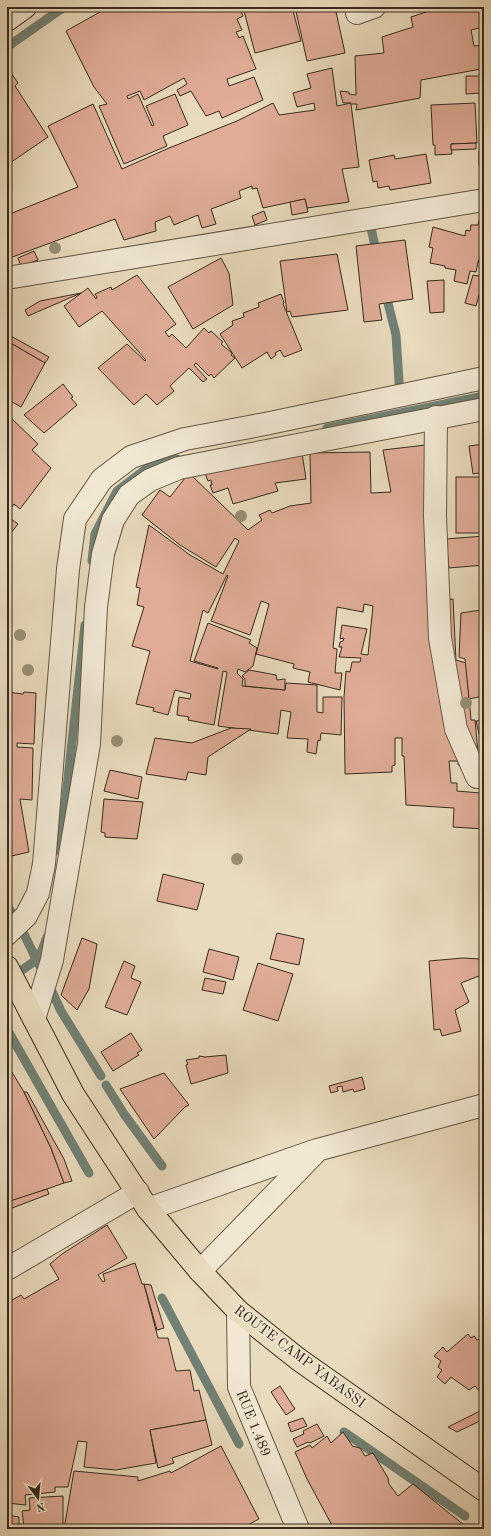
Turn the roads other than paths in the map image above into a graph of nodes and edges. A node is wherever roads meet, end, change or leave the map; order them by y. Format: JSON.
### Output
{"nodes":[{"id":1,"x":25,"y":7,"type":"edge"},
{"id":2,"x":7,"y":20,"type":"edge"},
{"id":3,"x":484,"y":200,"type":"edge"},
{"id":4,"x":7,"y":278,"type":"edge"},
{"id":5,"x":484,"y":378,"type":"edge"},
{"id":6,"x":484,"y":409,"type":"edge"},
{"id":7,"x":436,"y":417,"type":"junction"},
{"id":8,"x":484,"y":776,"type":"edge"},
{"id":9,"x":7,"y":934,"type":"edge"},
{"id":10,"x":7,"y":967,"type":"edge"},
{"id":11,"x":34,"y":1019,"type":"junction"},
{"id":12,"x":484,"y":1105,"type":"edge"},
{"id":13,"x":317,"y":1150,"type":"junction"},
{"id":14,"x":143,"y":1200,"type":"junction"},
{"id":15,"x":7,"y":1269,"type":"edge"},
{"id":16,"x":200,"y":1271,"type":"junction"},
{"id":17,"x":238,"y":1311,"type":"junction"},
{"id":18,"x":484,"y":1490,"type":"edge"},
{"id":19,"x":298,"y":1529,"type":"edge"}],
"edges":[{"from":1,"to":2,"type":"street"},
{"from":3,"to":4,"type":"street"},
{"from":5,"to":9,"type":"street"},
{"from":6,"to":7,"type":"street"},
{"from":7,"to":8,"type":"street"},
{"from":7,"to":11,"type":"street"},
{"from":10,"to":11,"type":"main road","name":"ROUTE CAMP YABASSI"},
{"from":11,"to":14,"type":"main road","name":"ROUTE CAMP YABASSI"},
{"from":12,"to":13,"type":"street"},
{"from":13,"to":14,"type":"street"},
{"from":13,"to":16,"type":"street"},
{"from":14,"to":15,"type":"street"},
{"from":14,"to":16,"type":"main road","name":"ROUTE CAMP YABASSI"},
{"from":16,"to":17,"type":"main road","name":"ROUTE CAMP YABASSI"},
{"from":17,"to":18,"type":"main road","name":"ROUTE CAMP YABASSI"},
{"from":17,"to":19,"type":"street","name":"RUE 1.489"}]}
